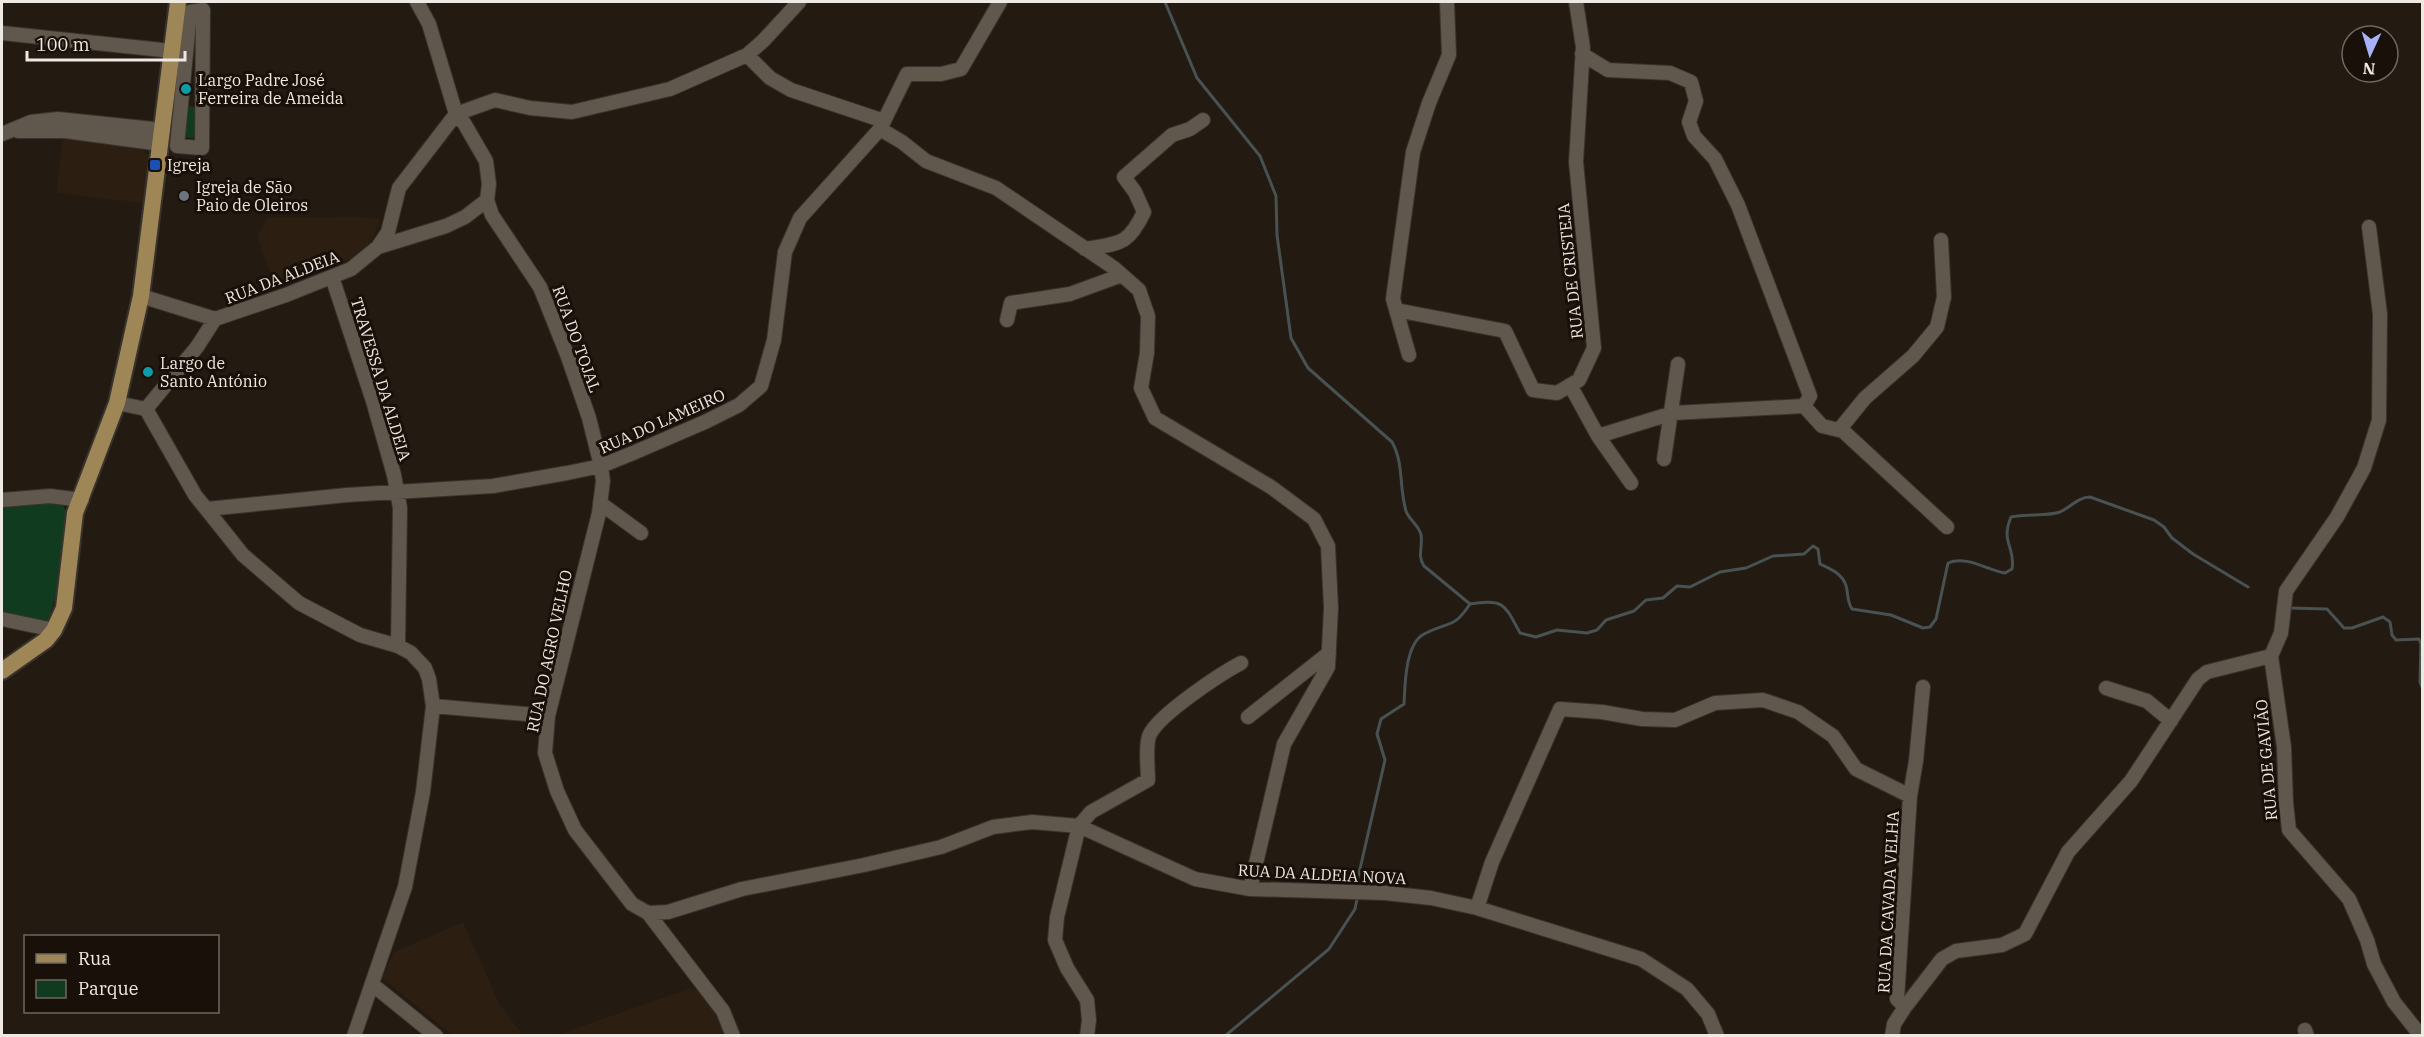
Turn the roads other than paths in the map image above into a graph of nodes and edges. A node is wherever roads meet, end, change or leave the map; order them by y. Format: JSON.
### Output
{"nodes":[{"id":1,"x":178,"y":2,"type":"edge"},
{"id":2,"x":417,"y":2,"type":"edge"},
{"id":3,"x":799,"y":2,"type":"edge"},
{"id":4,"x":1000,"y":2,"type":"edge"},
{"id":5,"x":1447,"y":2,"type":"edge"},
{"id":6,"x":1576,"y":2,"type":"edge"},
{"id":7,"x":2,"y":33,"type":"edge"},
{"id":8,"x":180,"y":52,"type":"junction"},
{"id":9,"x":1582,"y":54,"type":"junction"},
{"id":10,"x":202,"y":55,"type":"junction"},
{"id":11,"x":747,"y":55,"type":"junction"},
{"id":12,"x":183,"y":91,"type":"junction"},
{"id":13,"x":202,"y":92,"type":"junction"},
{"id":14,"x":456,"y":114,"type":"junction"},
{"id":15,"x":1203,"y":120,"type":"dead end"},
{"id":16,"x":882,"y":125,"type":"junction"},
{"id":17,"x":5,"y":132,"type":"edge"},
{"id":18,"x":162,"y":137,"type":"junction"},
{"id":19,"x":487,"y":200,"type":"junction"},
{"id":20,"x":2369,"y":227,"type":"dead end"},
{"id":21,"x":1941,"y":240,"type":"dead end"},
{"id":22,"x":378,"y":248,"type":"junction"},
{"id":23,"x":1085,"y":249,"type":"junction"},
{"id":24,"x":1122,"y":275,"type":"junction"},
{"id":25,"x":332,"y":277,"type":"junction"},
{"id":26,"x":141,"y":296,"type":"junction"},
{"id":27,"x":1396,"y":310,"type":"junction"},
{"id":28,"x":215,"y":320,"type":"junction"},
{"id":29,"x":1007,"y":320,"type":"dead end"},
{"id":30,"x":1409,"y":356,"type":"dead end"},
{"id":31,"x":1678,"y":364,"type":"dead end"},
{"id":32,"x":1570,"y":385,"type":"junction"},
{"id":33,"x":117,"y":403,"type":"junction"},
{"id":34,"x":1804,"y":406,"type":"junction"},
{"id":35,"x":146,"y":410,"type":"junction"},
{"id":36,"x":1669,"y":415,"type":"junction"},
{"id":37,"x":1839,"y":430,"type":"junction"},
{"id":38,"x":1598,"y":436,"type":"junction"},
{"id":39,"x":1664,"y":459,"type":"dead end"},
{"id":40,"x":601,"y":466,"type":"junction"},
{"id":41,"x":1631,"y":483,"type":"dead end"},
{"id":42,"x":397,"y":491,"type":"junction"},
{"id":43,"x":2,"y":500,"type":"edge"},
{"id":44,"x":82,"y":500,"type":"junction"},
{"id":45,"x":600,"y":503,"type":"junction"},
{"id":46,"x":207,"y":509,"type":"junction"},
{"id":47,"x":1947,"y":527,"type":"dead end"},
{"id":48,"x":640,"y":533,"type":"dead end"},
{"id":49,"x":2,"y":619,"type":"edge"},
{"id":50,"x":54,"y":630,"type":"junction"},
{"id":51,"x":398,"y":646,"type":"junction"},
{"id":52,"x":1329,"y":653,"type":"junction"},
{"id":53,"x":2271,"y":656,"type":"junction"},
{"id":54,"x":1241,"y":663,"type":"dead end"},
{"id":55,"x":2,"y":671,"type":"edge"},
{"id":56,"x":1923,"y":687,"type":"dead end"},
{"id":57,"x":2106,"y":688,"type":"dead end"},
{"id":58,"x":433,"y":706,"type":"junction"},
{"id":59,"x":548,"y":716,"type":"junction"},
{"id":60,"x":1248,"y":717,"type":"dead end"},
{"id":61,"x":2172,"y":721,"type":"junction"},
{"id":62,"x":1910,"y":796,"type":"junction"},
{"id":63,"x":1079,"y":826,"type":"junction"},
{"id":64,"x":1250,"y":889,"type":"junction"},
{"id":65,"x":1477,"y":908,"type":"junction"},
{"id":66,"x":648,"y":913,"type":"junction"},
{"id":67,"x":373,"y":985,"type":"junction"},
{"id":68,"x":1905,"y":1007,"type":"junction"},
{"id":69,"x":354,"y":1035,"type":"edge"},
{"id":70,"x":436,"y":1035,"type":"edge"},
{"id":71,"x":733,"y":1035,"type":"edge"},
{"id":72,"x":1087,"y":1035,"type":"edge"},
{"id":73,"x":1717,"y":1035,"type":"edge"},
{"id":74,"x":1892,"y":1035,"type":"edge"},
{"id":75,"x":2421,"y":1035,"type":"edge"}],
"edges":[{"from":1,"to":8,"type":"main road"},
{"from":2,"to":14,"type":"street","name":"RUA DO TOJAL"},
{"from":3,"to":11,"type":"street"},
{"from":4,"to":16,"type":"street","name":"RUA DO LAMEIRO"},
{"from":5,"to":27,"type":"street"},
{"from":6,"to":9,"type":"street","name":"RUA DE CRISTEJA"},
{"from":7,"to":8,"type":"street"},
{"from":8,"to":10,"type":"street"},
{"from":8,"to":10,"type":"street"},
{"from":8,"to":12,"type":"street"},
{"from":8,"to":18,"type":"main road"},
{"from":9,"to":32,"type":"street","name":"RUA DE CRISTEJA"},
{"from":9,"to":34,"type":"street"},
{"from":10,"to":13,"type":"street"},
{"from":11,"to":14,"type":"street"},
{"from":11,"to":16,"type":"street"},
{"from":12,"to":13,"type":"street"},
{"from":12,"to":13,"type":"street"},
{"from":14,"to":19,"type":"street","name":"RUA DO TOJAL"},
{"from":14,"to":22,"type":"street"},
{"from":15,"to":23,"type":"street"},
{"from":16,"to":23,"type":"street"},
{"from":16,"to":40,"type":"street","name":"RUA DO LAMEIRO"},
{"from":17,"to":18,"type":"street"},
{"from":18,"to":26,"type":"main road"},
{"from":19,"to":22,"type":"street","name":"RUA DA ALDEIA"},
{"from":19,"to":40,"type":"street","name":"RUA DO TOJAL"},
{"from":20,"to":53,"type":"street"},
{"from":21,"to":37,"type":"street"},
{"from":22,"to":25,"type":"street","name":"RUA DA ALDEIA"},
{"from":23,"to":24,"type":"street"},
{"from":24,"to":29,"type":"street"},
{"from":24,"to":52,"type":"street"},
{"from":25,"to":28,"type":"street","name":"RUA DA ALDEIA"},
{"from":25,"to":42,"type":"street","name":"TRAVESSA DA ALDEIA"},
{"from":26,"to":28,"type":"street"},
{"from":26,"to":33,"type":"main road"},
{"from":27,"to":30,"type":"street"},
{"from":27,"to":32,"type":"street"},
{"from":28,"to":35,"type":"street"},
{"from":31,"to":36,"type":"street"},
{"from":32,"to":38,"type":"street"},
{"from":33,"to":35,"type":"street"},
{"from":33,"to":44,"type":"main road"},
{"from":34,"to":36,"type":"street"},
{"from":34,"to":37,"type":"street"},
{"from":35,"to":46,"type":"street"},
{"from":36,"to":38,"type":"street"},
{"from":36,"to":39,"type":"street"},
{"from":37,"to":47,"type":"street"},
{"from":38,"to":41,"type":"street"},
{"from":40,"to":42,"type":"street","name":"RUA DO LAMEIRO"},
{"from":40,"to":45,"type":"street","name":"RUA DO AGRO VELHO"},
{"from":42,"to":46,"type":"street","name":"RUA DO LAMEIRO"},
{"from":42,"to":51,"type":"street","name":"TRAVESSA DA ALDEIA"},
{"from":43,"to":44,"type":"street"},
{"from":44,"to":50,"type":"main road"},
{"from":45,"to":48,"type":"street"},
{"from":45,"to":59,"type":"street","name":"RUA DO AGRO VELHO"},
{"from":46,"to":51,"type":"street"},
{"from":49,"to":50,"type":"street"},
{"from":50,"to":55,"type":"main road"},
{"from":51,"to":58,"type":"street"},
{"from":52,"to":60,"type":"street"},
{"from":52,"to":64,"type":"street"},
{"from":53,"to":61,"type":"street","name":"RUA DA CAVADA VELHA"},
{"from":53,"to":75,"type":"street","name":"RUA DE GAVIÃO"},
{"from":54,"to":63,"type":"street"},
{"from":56,"to":62,"type":"street","name":"RUA DA CAVADA VELHA"},
{"from":57,"to":61,"type":"street"},
{"from":58,"to":59,"type":"street"},
{"from":58,"to":67,"type":"street"},
{"from":59,"to":66,"type":"street","name":"RUA DO AGRO VELHO"},
{"from":61,"to":68,"type":"street","name":"RUA DA CAVADA VELHA"},
{"from":62,"to":65,"type":"street","name":"RUA DA CAVADA VELHA"},
{"from":62,"to":68,"type":"street","name":"RUA DA CAVADA VELHA"},
{"from":63,"to":64,"type":"street","name":"RUA DA ALDEIA NOVA"},
{"from":63,"to":66,"type":"street","name":"RUA DA ALDEIA NOVA"},
{"from":63,"to":72,"type":"street"},
{"from":64,"to":65,"type":"street","name":"RUA DA ALDEIA NOVA"},
{"from":65,"to":73,"type":"street","name":"RUA DA ALDEIA NOVA"},
{"from":66,"to":71,"type":"street","name":"RUA DO AGRO VELHO"},
{"from":67,"to":69,"type":"street"},
{"from":67,"to":70,"type":"street"},
{"from":68,"to":74,"type":"street","name":"RUA DA CAVADA VELHA"}]}
